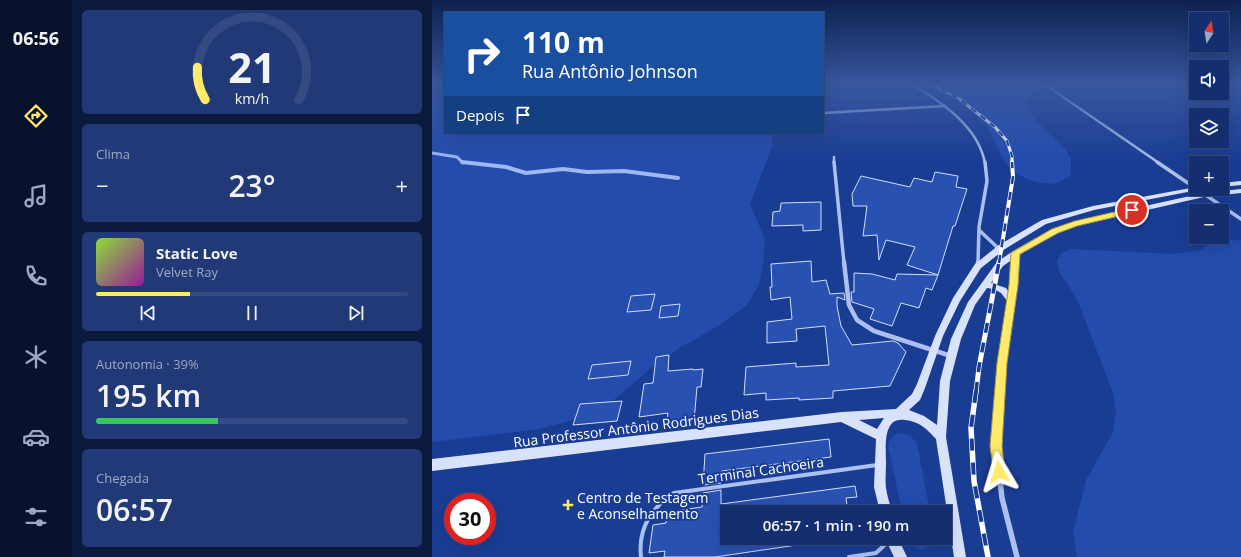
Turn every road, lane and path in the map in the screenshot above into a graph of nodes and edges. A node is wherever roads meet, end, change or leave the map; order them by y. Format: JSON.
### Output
{"nodes":[{"id":1,"x":875,"y":110,"type":"edge"},
{"id":2,"x":949,"y":110,"type":"edge"},
{"id":3,"x":1082,"y":110,"type":"edge"},
{"id":4,"x":824,"y":113,"type":"edge"},
{"id":5,"x":834,"y":157,"type":"dead end"},
{"id":6,"x":1241,"y":182,"type":"edge"},
{"id":7,"x":1189,"y":184,"type":"edge"},
{"id":8,"x":1229,"y":184,"type":"edge"},
{"id":9,"x":1189,"y":190,"type":"edge"},
{"id":10,"x":1241,"y":190,"type":"edge"},
{"id":11,"x":1229,"y":192,"type":"edge"},
{"id":12,"x":1200,"y":196,"type":"edge"},
{"id":13,"x":1206,"y":196,"type":"edge"},
{"id":14,"x":1241,"y":219,"type":"edge"},
{"id":15,"x":979,"y":230,"type":"junction"},
{"id":16,"x":999,"y":249,"type":"junction"},
{"id":17,"x":1016,"y":253,"type":"junction"},
{"id":18,"x":978,"y":266,"type":"junction"},
{"id":19,"x":984,"y":285,"type":"junction"},
{"id":20,"x":1011,"y":300,"type":"junction"},
{"id":21,"x":933,"y":351,"type":"junction"},
{"id":22,"x":951,"y":356,"type":"junction"},
{"id":23,"x":899,"y":413,"type":"junction"},
{"id":24,"x":842,"y":417,"type":"junction"},
{"id":25,"x":880,"y":436,"type":"junction"},
{"id":26,"x":940,"y":437,"type":"junction"},
{"id":27,"x":879,"y":464,"type":"junction"},
{"id":28,"x":432,"y":465,"type":"edge"},
{"id":29,"x":884,"y":505,"type":"edge"},
{"id":30,"x":884,"y":545,"type":"edge"},
{"id":31,"x":895,"y":545,"type":"edge"},
{"id":32,"x":959,"y":555,"type":"edge"},
{"id":33,"x":641,"y":557,"type":"edge"},
{"id":34,"x":849,"y":557,"type":"edge"},
{"id":35,"x":901,"y":557,"type":"edge"},
{"id":36,"x":1017,"y":557,"type":"edge"}],
"edges":[{"from":1,"to":4,"type":"street"},
{"from":2,"to":15,"type":"street"},
{"from":3,"to":7,"type":"street"},
{"from":5,"to":21,"type":"street"},
{"from":6,"to":8,"type":"main road"},
{"from":9,"to":16,"type":"main road"},
{"from":10,"to":11,"type":"main road"},
{"from":12,"to":17,"type":"main road"},
{"from":13,"to":14,"type":"street"},
{"from":15,"to":16,"type":"street"},
{"from":15,"to":18,"type":"street"},
{"from":16,"to":18,"type":"main road"},
{"from":17,"to":19,"type":"main road"},
{"from":17,"to":20,"type":"street"},
{"from":18,"to":21,"type":"main road"},
{"from":19,"to":20,"type":"main road"},
{"from":19,"to":22,"type":"main road"},
{"from":20,"to":36,"type":"street"},
{"from":21,"to":22,"type":"street"},
{"from":21,"to":23,"type":"main road"},
{"from":22,"to":26,"type":"main road"},
{"from":23,"to":24,"type":"main road","name":"Rua Professor Antônio Rodrigues Dias"},
{"from":23,"to":25,"type":"main road"},
{"from":23,"to":26,"type":"main road","name":"Rua Professor Antônio Rodrigues Dias"},
{"from":24,"to":25,"type":"main road"},
{"from":24,"to":28,"type":"main road","name":"Rua Professor Antônio Rodrigues Dias"},
{"from":25,"to":27,"type":"main road"},
{"from":26,"to":32,"type":"main road"},
{"from":27,"to":29,"type":"main road"},
{"from":27,"to":33,"type":"lane","name":"Terminal Cachoeira"},
{"from":30,"to":34,"type":"lane"},
{"from":31,"to":35,"type":"main road"}]}
